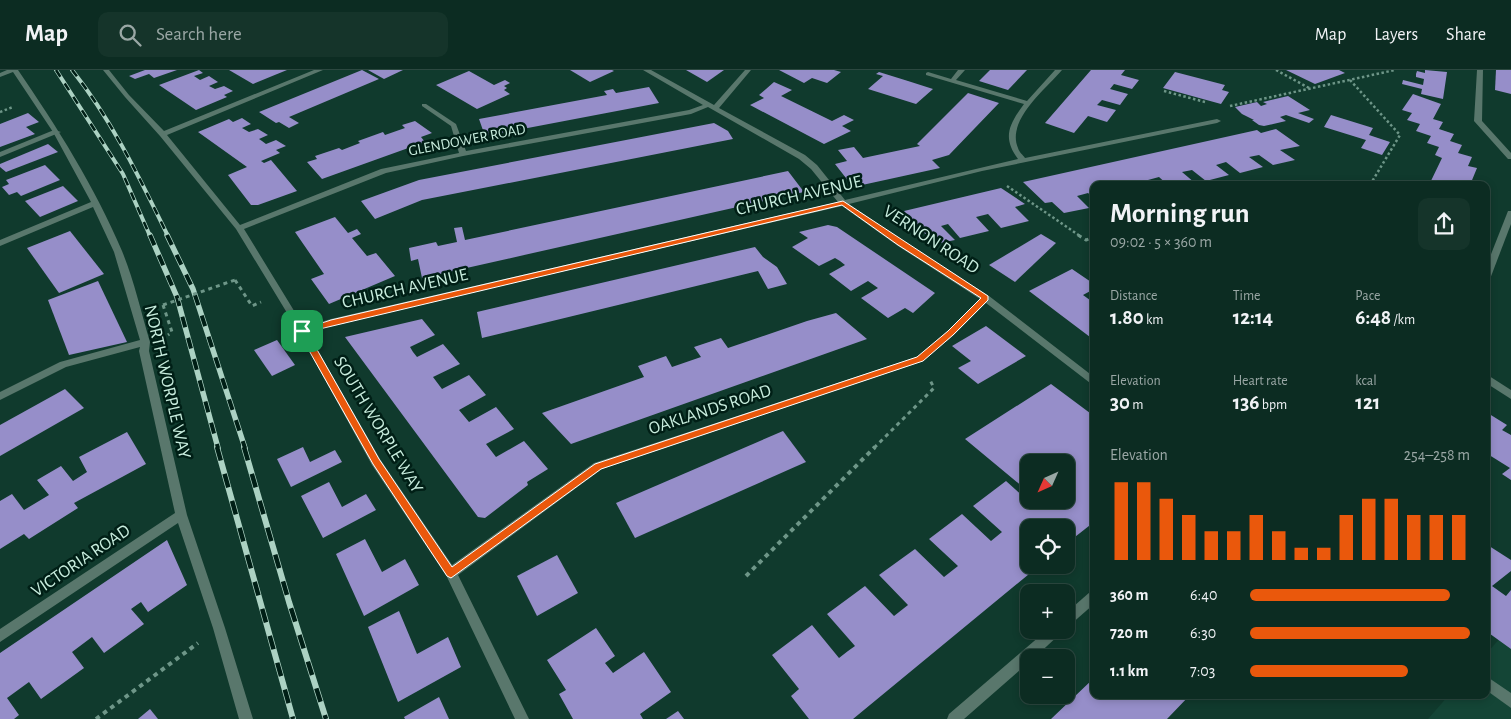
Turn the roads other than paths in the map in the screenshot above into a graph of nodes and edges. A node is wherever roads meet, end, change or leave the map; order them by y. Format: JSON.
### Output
{"nodes":[{"id":1,"x":14,"y":70,"type":"edge"},
{"id":2,"x":106,"y":70,"type":"edge"},
{"id":3,"x":320,"y":70,"type":"edge"},
{"id":4,"x":646,"y":70,"type":"edge"},
{"id":5,"x":748,"y":70,"type":"edge"},
{"id":6,"x":962,"y":70,"type":"edge"},
{"id":7,"x":1059,"y":70,"type":"edge"},
{"id":8,"x":1480,"y":70,"type":"edge"},
{"id":9,"x":928,"y":74,"type":"dead end"},
{"id":10,"x":0,"y":75,"type":"edge"},
{"id":11,"x":952,"y":81,"type":"junction"},
{"id":12,"x":1027,"y":103,"type":"junction"},
{"id":13,"x":424,"y":106,"type":"dead end"},
{"id":14,"x":712,"y":107,"type":"junction"},
{"id":15,"x":1217,"y":121,"type":"road end"},
{"id":16,"x":57,"y":132,"type":"junction"},
{"id":17,"x":164,"y":134,"type":"junction"},
{"id":18,"x":463,"y":154,"type":"junction"},
{"id":19,"x":0,"y":155,"type":"edge"},
{"id":20,"x":1511,"y":157,"type":"edge"},
{"id":21,"x":1023,"y":160,"type":"junction"},
{"id":22,"x":94,"y":203,"type":"junction"},
{"id":23,"x":843,"y":203,"type":"junction"},
{"id":24,"x":1511,"y":213,"type":"edge"},
{"id":25,"x":238,"y":228,"type":"junction"},
{"id":26,"x":0,"y":243,"type":"edge"},
{"id":27,"x":1490,"y":268,"type":"edge"},
{"id":28,"x":986,"y":298,"type":"junction"},
{"id":29,"x":302,"y":331,"type":"junction"},
{"id":30,"x":145,"y":342,"type":"junction"},
{"id":31,"x":1090,"y":379,"type":"edge"},
{"id":32,"x":1490,"y":381,"type":"edge"},
{"id":33,"x":1511,"y":395,"type":"edge"},
{"id":34,"x":0,"y":396,"type":"edge"},
{"id":35,"x":180,"y":515,"type":"junction"},
{"id":36,"x":451,"y":573,"type":"junction"},
{"id":37,"x":1090,"y":600,"type":"edge"},
{"id":38,"x":1075,"y":613,"type":"edge"},
{"id":39,"x":0,"y":636,"type":"edge"},
{"id":40,"x":1046,"y":639,"type":"edge"},
{"id":41,"x":1490,"y":685,"type":"edge"},
{"id":42,"x":1511,"y":701,"type":"edge"},
{"id":43,"x":246,"y":719,"type":"edge"},
{"id":44,"x":522,"y":719,"type":"edge"},
{"id":45,"x":954,"y":719,"type":"edge"}],
"edges":[{"from":1,"to":10,"type":"street"},
{"from":1,"to":16,"type":"street","name":"NORTH WORPLE WAY"},
{"from":2,"to":17,"type":"street","name":"SOUTH WORPLE WAY"},
{"from":3,"to":17,"type":"street"},
{"from":4,"to":14,"type":"street","name":"VERNON ROAD"},
{"from":5,"to":14,"type":"street"},
{"from":6,"to":11,"type":"street"},
{"from":7,"to":12,"type":"street"},
{"from":8,"to":20,"type":"street"},
{"from":9,"to":11,"type":"street"},
{"from":11,"to":12,"type":"street"},
{"from":12,"to":21,"type":"street"},
{"from":13,"to":18,"type":"street"},
{"from":14,"to":18,"type":"street","name":"GLENDOWER ROAD"},
{"from":14,"to":23,"type":"street","name":"VERNON ROAD"},
{"from":15,"to":21,"type":"street","name":"CHURCH AVENUE"},
{"from":16,"to":19,"type":"street"},
{"from":16,"to":22,"type":"street","name":"NORTH WORPLE WAY"},
{"from":17,"to":25,"type":"street","name":"SOUTH WORPLE WAY"},
{"from":18,"to":25,"type":"street","name":"GLENDOWER ROAD"},
{"from":21,"to":23,"type":"street","name":"CHURCH AVENUE"},
{"from":22,"to":26,"type":"street"},
{"from":22,"to":30,"type":"street","name":"NORTH WORPLE WAY"},
{"from":23,"to":28,"type":"street","name":"VERNON ROAD"},
{"from":23,"to":29,"type":"street","name":"CHURCH AVENUE"},
{"from":24,"to":27,"type":"street"},
{"from":25,"to":29,"type":"street","name":"SOUTH WORPLE WAY"},
{"from":28,"to":31,"type":"street","name":"VERNON ROAD"},
{"from":28,"to":36,"type":"street","name":"OAKLANDS ROAD"},
{"from":29,"to":36,"type":"street","name":"SOUTH WORPLE WAY"},
{"from":30,"to":34,"type":"street"},
{"from":30,"to":35,"type":"street","name":"NORTH WORPLE WAY"},
{"from":32,"to":33,"type":"street"},
{"from":35,"to":39,"type":"street","name":"VICTORIA ROAD"},
{"from":35,"to":43,"type":"street","name":"NORTH WORPLE WAY"},
{"from":36,"to":44,"type":"street","name":"SOUTH WORPLE WAY"},
{"from":37,"to":38,"type":"street"},
{"from":40,"to":45,"type":"street"},
{"from":41,"to":42,"type":"street"}]}
